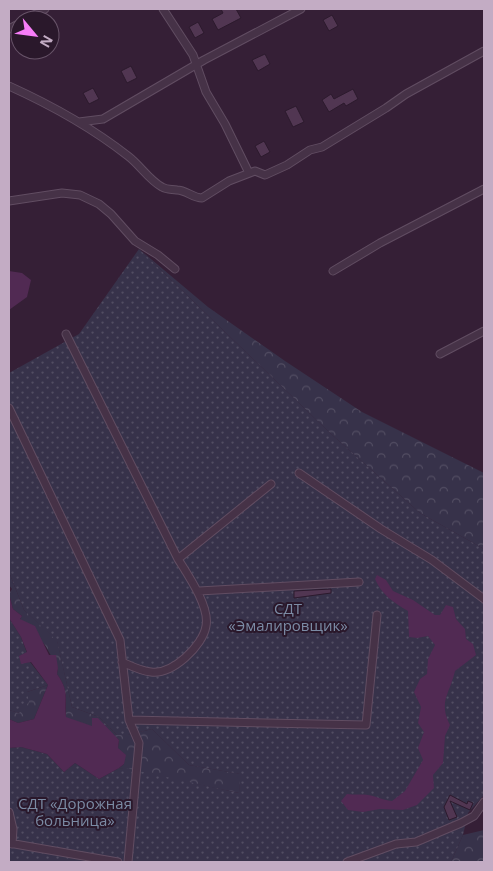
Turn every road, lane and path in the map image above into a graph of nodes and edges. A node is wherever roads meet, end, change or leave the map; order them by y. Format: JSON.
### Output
{"nodes":[{"id":1,"x":163,"y":9,"type":"edge"},
{"id":2,"x":301,"y":9,"type":"edge"},
{"id":3,"x":484,"y":51,"type":"edge"},
{"id":4,"x":196,"y":66,"type":"junction"},
{"id":5,"x":9,"y":86,"type":"edge"},
{"id":6,"x":79,"y":122,"type":"junction"},
{"id":7,"x":249,"y":173,"type":"junction"},
{"id":8,"x":484,"y":189,"type":"edge"},
{"id":9,"x":9,"y":200,"type":"edge"},
{"id":10,"x":175,"y":269,"type":"dead end"},
{"id":11,"x":333,"y":271,"type":"dead end"},
{"id":12,"x":484,"y":330,"type":"edge"},
{"id":13,"x":66,"y":334,"type":"dead end"},
{"id":14,"x":440,"y":354,"type":"dead end"},
{"id":15,"x":9,"y":408,"type":"edge"},
{"id":16,"x":299,"y":473,"type":"dead end"},
{"id":17,"x":271,"y":484,"type":"dead end"},
{"id":18,"x":178,"y":559,"type":"junction"},
{"id":19,"x":359,"y":582,"type":"dead end"},
{"id":20,"x":198,"y":591,"type":"junction"},
{"id":21,"x":484,"y":599,"type":"edge"},
{"id":22,"x":377,"y":615,"type":"dead end"},
{"id":23,"x":122,"y":662,"type":"junction"},
{"id":24,"x":129,"y":720,"type":"junction"},
{"id":25,"x":484,"y":802,"type":"edge"},
{"id":26,"x":9,"y":812,"type":"edge"},
{"id":27,"x":10,"y":844,"type":"edge"},
{"id":28,"x":118,"y":862,"type":"edge"},
{"id":29,"x":128,"y":862,"type":"edge"},
{"id":30,"x":346,"y":862,"type":"edge"}],
"edges":[{"from":1,"to":4,"type":"street"},
{"from":2,"to":4,"type":"street"},
{"from":3,"to":7,"type":"street"},
{"from":4,"to":6,"type":"street"},
{"from":4,"to":7,"type":"street"},
{"from":5,"to":6,"type":"street"},
{"from":6,"to":7,"type":"street"},
{"from":8,"to":11,"type":"street"},
{"from":9,"to":10,"type":"street"},
{"from":12,"to":14,"type":"street"},
{"from":13,"to":18,"type":"street"},
{"from":15,"to":23,"type":"street"},
{"from":16,"to":21,"type":"street"},
{"from":17,"to":18,"type":"street"},
{"from":18,"to":20,"type":"street"},
{"from":19,"to":20,"type":"street"},
{"from":20,"to":23,"type":"street"},
{"from":22,"to":24,"type":"street"},
{"from":23,"to":24,"type":"street"},
{"from":24,"to":29,"type":"street"},
{"from":25,"to":30,"type":"street"},
{"from":26,"to":27,"type":"street"},
{"from":27,"to":28,"type":"street"}]}
